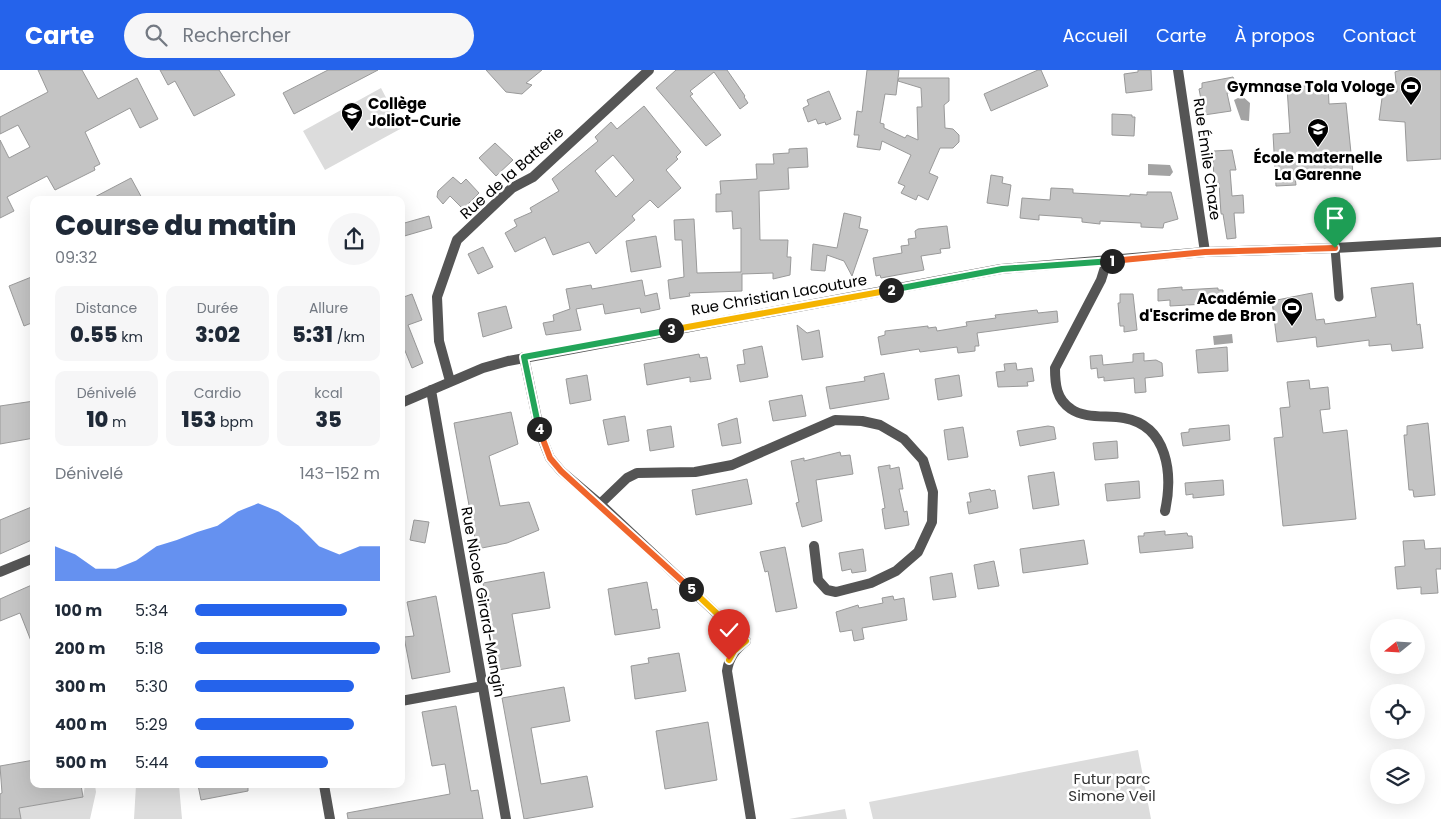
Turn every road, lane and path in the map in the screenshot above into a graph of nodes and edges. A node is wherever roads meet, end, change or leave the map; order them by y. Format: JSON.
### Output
{"nodes":[{"id":1,"x":649,"y":70,"type":"edge"},
{"id":2,"x":1178,"y":70,"type":"edge"},
{"id":3,"x":1441,"y":242,"type":"edge"},
{"id":4,"x":1335,"y":248,"type":"junction"},
{"id":5,"x":1205,"y":252,"type":"junction"},
{"id":6,"x":1107,"y":261,"type":"junction"},
{"id":7,"x":1339,"y":297,"type":"dead end"},
{"id":8,"x":524,"y":357,"type":"junction"},
{"id":9,"x":450,"y":381,"type":"junction"},
{"id":10,"x":431,"y":390,"type":"junction"},
{"id":11,"x":405,"y":400,"type":"edge"},
{"id":12,"x":600,"y":504,"type":"junction"},
{"id":13,"x":1165,"y":510,"type":"dead end"},
{"id":14,"x":814,"y":546,"type":"dead end"},
{"id":15,"x":30,"y":560,"type":"edge"},
{"id":16,"x":0,"y":572,"type":"edge"},
{"id":17,"x":482,"y":686,"type":"junction"},
{"id":18,"x":405,"y":700,"type":"edge"},
{"id":19,"x":325,"y":788,"type":"edge"},
{"id":20,"x":330,"y":819,"type":"edge"},
{"id":21,"x":506,"y":819,"type":"edge"},
{"id":22,"x":751,"y":819,"type":"edge"}],
"edges":[{"from":1,"to":9,"type":"street","name":"Rue de la Batterie"},
{"from":2,"to":5,"type":"street","name":"Rue Émile Chaze"},
{"from":3,"to":4,"type":"street","name":"Rue Christian Lacouture"},
{"from":4,"to":5,"type":"street","name":"Rue Christian Lacouture"},
{"from":4,"to":7,"type":"lane"},
{"from":5,"to":6,"type":"street","name":"Rue Christian Lacouture"},
{"from":6,"to":8,"type":"street","name":"Rue Christian Lacouture"},
{"from":6,"to":13,"type":"street"},
{"from":8,"to":9,"type":"street","name":"Rue Christian Lacouture"},
{"from":8,"to":12,"type":"street"},
{"from":9,"to":10,"type":"street","name":"Rue Christian Lacouture"},
{"from":10,"to":11,"type":"street","name":"Rue Christian Lacouture"},
{"from":10,"to":17,"type":"street","name":"Rue Nicole Girard-Mangin"},
{"from":12,"to":14,"type":"street"},
{"from":12,"to":22,"type":"street"},
{"from":15,"to":16,"type":"street"},
{"from":17,"to":18,"type":"street"},
{"from":17,"to":21,"type":"street","name":"Rue Nicole Girard-Mangin"},
{"from":19,"to":20,"type":"street"}]}
